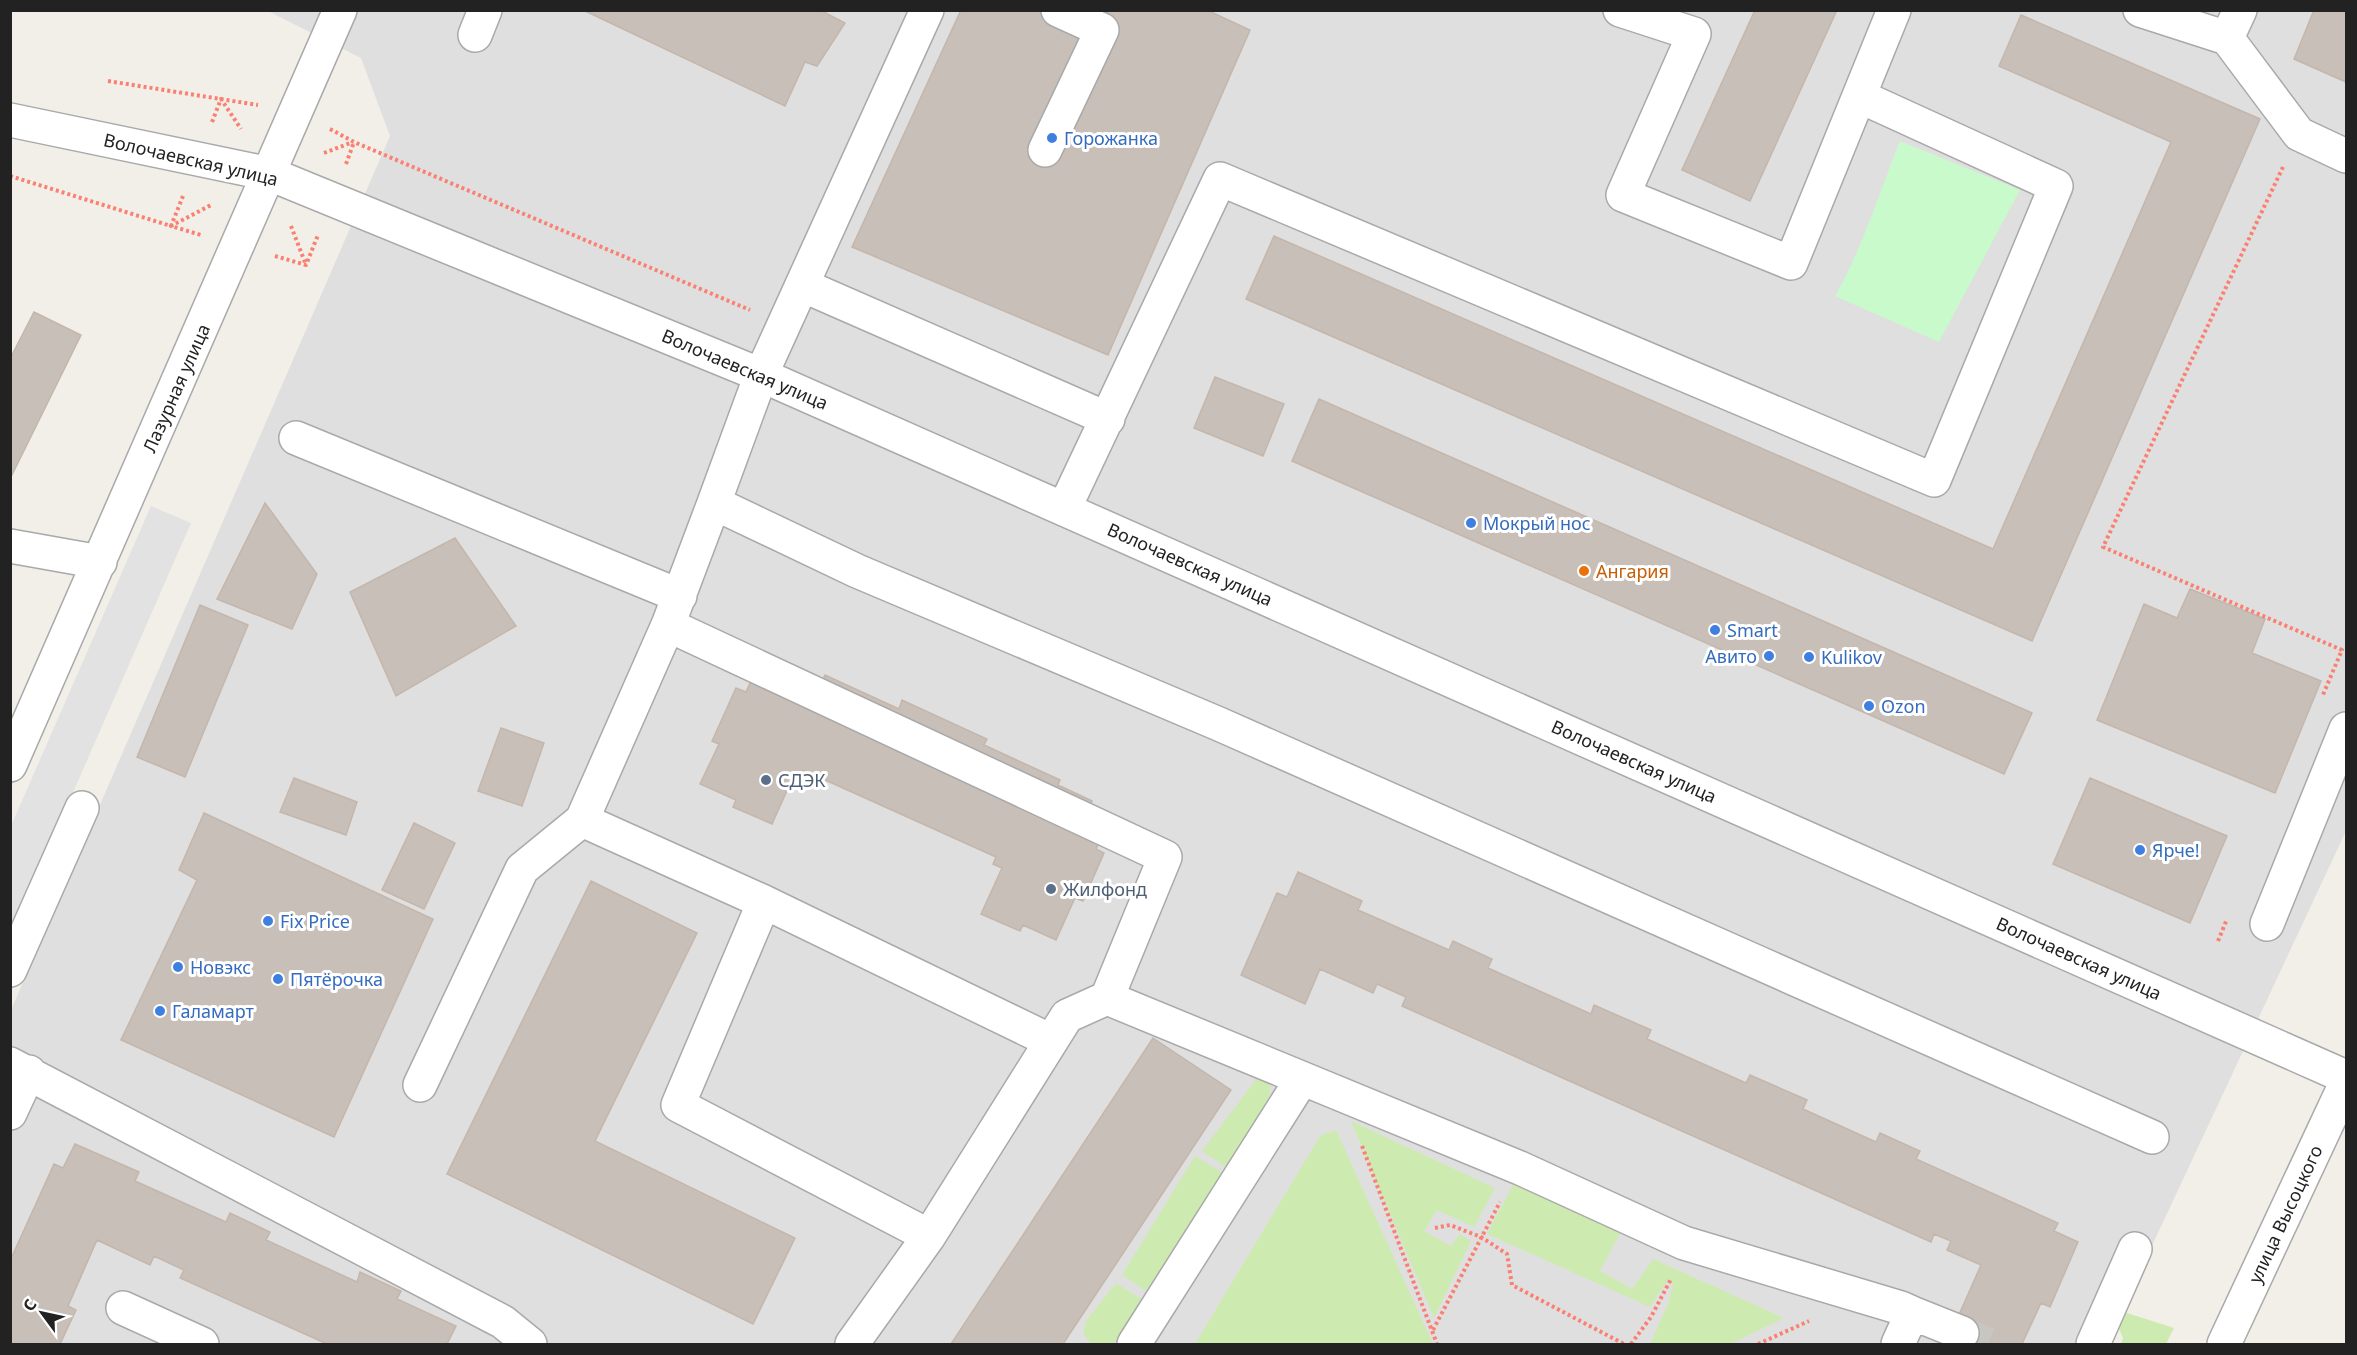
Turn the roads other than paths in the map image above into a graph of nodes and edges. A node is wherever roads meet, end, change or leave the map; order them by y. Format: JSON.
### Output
{"nodes":[{"id":1,"x":927,"y":10,"type":"edge"},
{"id":2,"x":1058,"y":10,"type":"edge"},
{"id":3,"x":1620,"y":10,"type":"edge"},
{"id":4,"x":1894,"y":10,"type":"edge"},
{"id":5,"x":2140,"y":10,"type":"edge"},
{"id":6,"x":338,"y":11,"type":"edge"},
{"id":7,"x":2233,"y":24,"type":"edge"},
{"id":8,"x":1859,"y":96,"type":"junction"},
{"id":9,"x":10,"y":120,"type":"edge"},
{"id":10,"x":1045,"y":150,"type":"dead end"},
{"id":11,"x":2346,"y":156,"type":"edge"},
{"id":12,"x":270,"y":174,"type":"junction"},
{"id":13,"x":802,"y":285,"type":"junction"},
{"id":14,"x":761,"y":375,"type":"junction"},
{"id":15,"x":1108,"y":419,"type":"junction"},
{"id":16,"x":296,"y":438,"type":"dead end"},
{"id":17,"x":714,"y":503,"type":"junction"},
{"id":18,"x":1064,"y":509,"type":"junction"},
{"id":19,"x":10,"y":546,"type":"edge"},
{"id":20,"x":100,"y":562,"type":"junction"},
{"id":21,"x":674,"y":610,"type":"junction"},
{"id":22,"x":2346,"y":729,"type":"edge"},
{"id":23,"x":10,"y":765,"type":"edge"},
{"id":24,"x":82,"y":808,"type":"dead end"},
{"id":25,"x":582,"y":820,"type":"junction"},
{"id":26,"x":764,"y":902,"type":"junction"},
{"id":27,"x":2267,"y":924,"type":"dead end"},
{"id":28,"x":10,"y":970,"type":"edge"},
{"id":29,"x":1107,"y":998,"type":"junction"},
{"id":30,"x":1051,"y":1041,"type":"junction"},
{"id":31,"x":20,"y":1068,"type":"edge"},
{"id":32,"x":2346,"y":1077,"type":"edge"},
{"id":33,"x":1302,"y":1079,"type":"junction"},
{"id":34,"x":2346,"y":1083,"type":"edge"},
{"id":35,"x":420,"y":1086,"type":"dead end"},
{"id":36,"x":10,"y":1113,"type":"edge"},
{"id":37,"x":2152,"y":1137,"type":"dead end"},
{"id":38,"x":929,"y":1236,"type":"junction"},
{"id":39,"x":2135,"y":1250,"type":"dead end"},
{"id":40,"x":123,"y":1308,"type":"dead end"},
{"id":41,"x":1912,"y":1314,"type":"junction"},
{"id":42,"x":498,"y":1333,"type":"edge"},
{"id":43,"x":1962,"y":1333,"type":"tunnel mouth"},
{"id":44,"x":202,"y":1344,"type":"edge"},
{"id":45,"x":530,"y":1344,"type":"edge"},
{"id":46,"x":852,"y":1344,"type":"edge"},
{"id":47,"x":1134,"y":1344,"type":"edge"},
{"id":48,"x":1898,"y":1344,"type":"edge"},
{"id":49,"x":2093,"y":1344,"type":"edge"},
{"id":50,"x":2224,"y":1344,"type":"edge"}],
"edges":[{"from":1,"to":13,"type":"street"},
{"from":2,"to":10,"type":"street"},
{"from":3,"to":8,"type":"street"},
{"from":4,"to":8,"type":"street"},
{"from":5,"to":7,"type":"street"},
{"from":6,"to":12,"type":"street","name":"Лазурная улица"},
{"from":7,"to":11,"type":"street"},
{"from":8,"to":15,"type":"street"},
{"from":9,"to":12,"type":"street","name":"Волочаевская улица"},
{"from":12,"to":14,"type":"street","name":"Волочаевская улица"},
{"from":12,"to":20,"type":"street","name":"Лазурная улица"},
{"from":13,"to":14,"type":"street"},
{"from":13,"to":15,"type":"street"},
{"from":14,"to":17,"type":"street"},
{"from":14,"to":18,"type":"street","name":"Волочаевская улица"},
{"from":15,"to":18,"type":"street"},
{"from":16,"to":21,"type":"street"},
{"from":17,"to":21,"type":"street"},
{"from":17,"to":37,"type":"street"},
{"from":18,"to":32,"type":"street","name":"Волочаевская улица"},
{"from":19,"to":20,"type":"street"},
{"from":20,"to":23,"type":"street","name":"Лазурная улица"},
{"from":21,"to":25,"type":"street"},
{"from":21,"to":29,"type":"street"},
{"from":22,"to":27,"type":"street"},
{"from":24,"to":28,"type":"street"},
{"from":25,"to":26,"type":"street"},
{"from":25,"to":35,"type":"street"},
{"from":26,"to":30,"type":"street"},
{"from":26,"to":38,"type":"street"},
{"from":29,"to":30,"type":"street"},
{"from":29,"to":33,"type":"street"},
{"from":30,"to":38,"type":"street"},
{"from":31,"to":36,"type":"street"},
{"from":31,"to":42,"type":"street"},
{"from":33,"to":41,"type":"street"},
{"from":33,"to":47,"type":"street"},
{"from":34,"to":50,"type":"street","name":"улица Высоцкого"},
{"from":38,"to":46,"type":"street"},
{"from":39,"to":49,"type":"street"},
{"from":40,"to":44,"type":"street"},
{"from":41,"to":43,"type":"street"},
{"from":41,"to":48,"type":"street"},
{"from":42,"to":45,"type":"street"}]}
